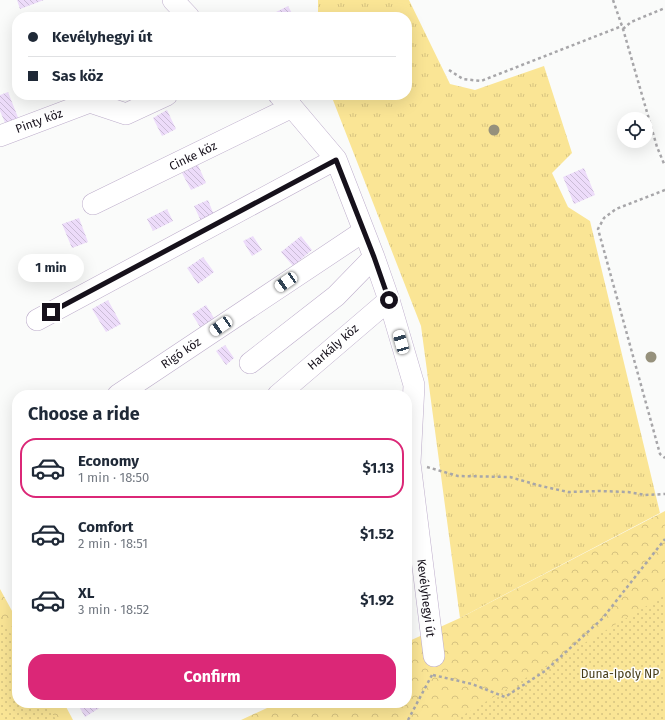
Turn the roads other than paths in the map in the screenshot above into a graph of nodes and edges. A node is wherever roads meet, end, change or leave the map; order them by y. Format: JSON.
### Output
{"nodes":[{"id":1,"x":173,"y":0,"type":"edge"},
{"id":2,"x":184,"y":12,"type":"edge"},
{"id":3,"x":156,"y":100,"type":"edge"},
{"id":4,"x":286,"y":101,"type":"edge"},
{"id":5,"x":0,"y":136,"type":"edge"},
{"id":6,"x":336,"y":160,"type":"junction"},
{"id":7,"x":93,"y":204,"type":"dead end"},
{"id":8,"x":364,"y":231,"type":"junction"},
{"id":9,"x":374,"y":257,"type":"junction"},
{"id":10,"x":389,"y":300,"type":"junction"},
{"id":11,"x":37,"y":320,"type":"dead end"},
{"id":12,"x":250,"y":362,"type":"dead end"},
{"id":13,"x":126,"y":390,"type":"edge"},
{"id":14,"x":284,"y":390,"type":"edge"},
{"id":15,"x":407,"y":390,"type":"edge"},
{"id":16,"x":412,"y":518,"type":"edge"},
{"id":17,"x":434,"y":665,"type":"road end"}],
"edges":[{"from":1,"to":2,"type":"street"},
{"from":3,"to":5,"type":"street","name":"Pinty köz"},
{"from":4,"to":6,"type":"street","name":"Kevélyhegyi út"},
{"from":4,"to":7,"type":"street","name":"Cinke köz"},
{"from":6,"to":8,"type":"street","name":"Kevélyhegyi út"},
{"from":6,"to":11,"type":"street"},
{"from":8,"to":9,"type":"street","name":"Kevélyhegyi út"},
{"from":8,"to":13,"type":"street","name":"Rigó köz"},
{"from":9,"to":10,"type":"street","name":"Kevélyhegyi út"},
{"from":9,"to":12,"type":"street"},
{"from":10,"to":14,"type":"street","name":"Harkály köz"},
{"from":10,"to":15,"type":"street","name":"Kevélyhegyi út"},
{"from":16,"to":17,"type":"street","name":"Kevélyhegyi út"}]}
